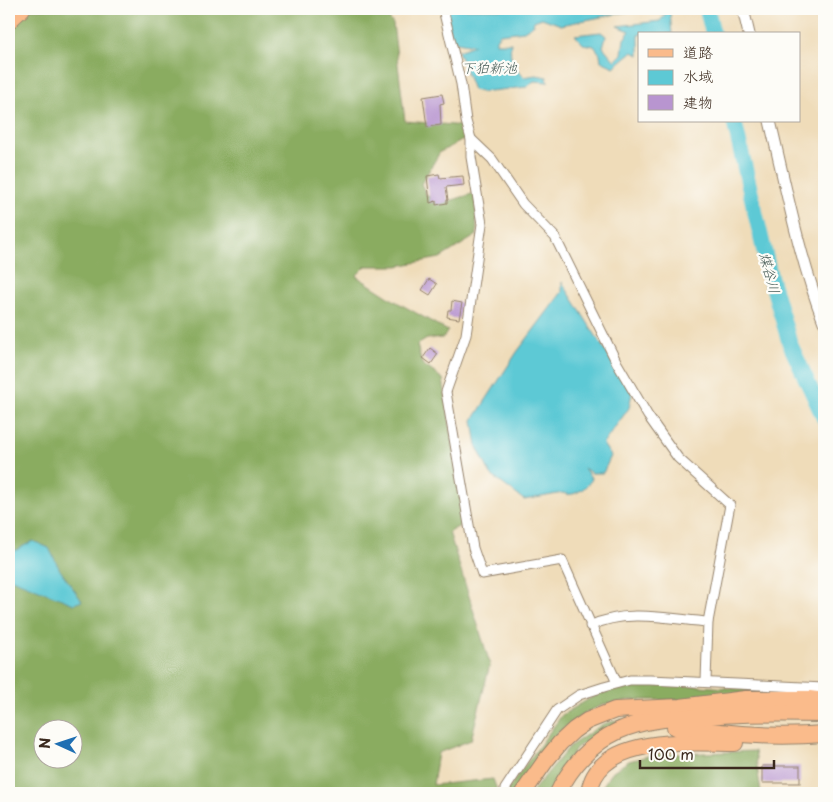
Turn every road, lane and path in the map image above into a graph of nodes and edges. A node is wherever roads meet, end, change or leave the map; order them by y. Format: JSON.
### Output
{"nodes":[{"id":1,"x":24,"y":9,"type":"edge"},
{"id":2,"x":443,"y":9,"type":"edge"},
{"id":3,"x":743,"y":9,"type":"edge"},
{"id":4,"x":9,"y":22,"type":"edge"},
{"id":5,"x":749,"y":32,"type":"edge"},
{"id":6,"x":770,"y":122,"type":"edge"},
{"id":7,"x":471,"y":139,"type":"junction"},
{"id":8,"x":824,"y":322,"type":"edge"},
{"id":9,"x":708,"y":622,"type":"junction"},
{"id":10,"x":590,"y":626,"type":"junction"},
{"id":11,"x":706,"y":682,"type":"junction"},
{"id":12,"x":617,"y":683,"type":"junction"},
{"id":13,"x":824,"y":688,"type":"edge"},
{"id":14,"x":824,"y":701,"type":"edge"},
{"id":15,"x":824,"y":707,"type":"edge"},
{"id":16,"x":824,"y":714,"type":"edge"},
{"id":17,"x":684,"y":717,"type":"junction"},
{"id":18,"x":824,"y":720,"type":"edge"},
{"id":19,"x":824,"y":728,"type":"edge"},
{"id":20,"x":824,"y":734,"type":"edge"},
{"id":21,"x":824,"y":743,"type":"edge"},
{"id":22,"x":505,"y":793,"type":"edge"},
{"id":23,"x":523,"y":793,"type":"edge"},
{"id":24,"x":558,"y":793,"type":"edge"},
{"id":25,"x":568,"y":793,"type":"edge"},
{"id":26,"x":588,"y":793,"type":"edge"}],
"edges":[{"from":1,"to":4,"type":"main road"},
{"from":2,"to":7,"type":"street"},
{"from":3,"to":5,"type":"street"},
{"from":6,"to":8,"type":"street"},
{"from":7,"to":9,"type":"street"},
{"from":7,"to":10,"type":"street"},
{"from":9,"to":10,"type":"street"},
{"from":9,"to":11,"type":"street"},
{"from":10,"to":12,"type":"street"},
{"from":11,"to":12,"type":"street"},
{"from":11,"to":13,"type":"street"},
{"from":12,"to":22,"type":"street"},
{"from":14,"to":17,"type":"highway"},
{"from":15,"to":17,"type":"highway"},
{"from":16,"to":17,"type":"highway"},
{"from":17,"to":18,"type":"highway"},
{"from":17,"to":19,"type":"highway"},
{"from":17,"to":20,"type":"highway"},
{"from":17,"to":23,"type":"highway"},
{"from":17,"to":24,"type":"highway"},
{"from":17,"to":25,"type":"highway"},
{"from":21,"to":26,"type":"highway"}]}
